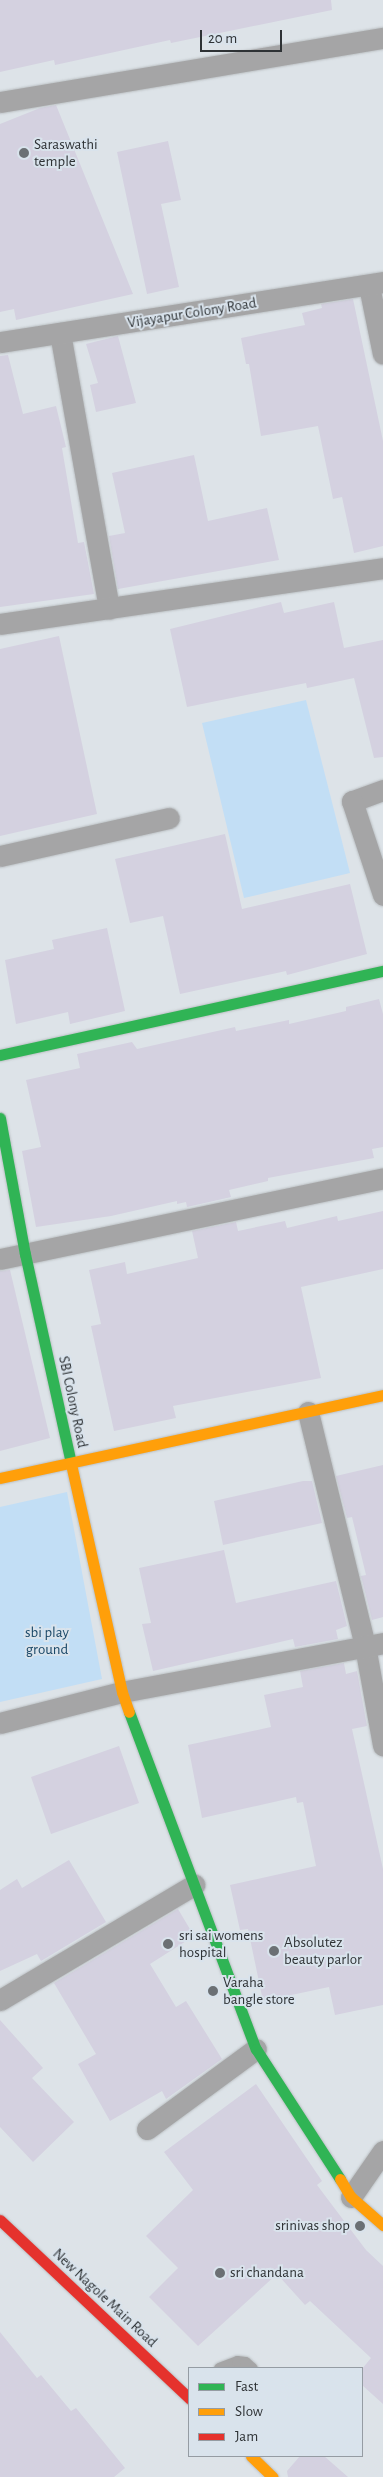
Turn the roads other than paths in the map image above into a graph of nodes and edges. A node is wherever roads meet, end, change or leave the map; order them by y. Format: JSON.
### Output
{"nodes":[{"id":1,"x":383,"y":38,"type":"edge"},
{"id":2,"x":0,"y":102,"type":"edge"},
{"id":3,"x":376,"y":284,"type":"edge"},
{"id":4,"x":60,"y":333,"type":"junction"},
{"id":5,"x":0,"y":342,"type":"edge"},
{"id":6,"x":383,"y":354,"type":"edge"},
{"id":7,"x":383,"y":568,"type":"edge"},
{"id":8,"x":109,"y":609,"type":"junction"},
{"id":9,"x":0,"y":624,"type":"edge"},
{"id":10,"x":383,"y":790,"type":"edge"},
{"id":11,"x":169,"y":818,"type":"dead end"},
{"id":12,"x":0,"y":856,"type":"edge"},
{"id":13,"x":383,"y":896,"type":"edge"},
{"id":14,"x":383,"y":971,"type":"edge"},
{"id":15,"x":0,"y":1055,"type":"edge"},
{"id":16,"x":0,"y":1118,"type":"edge"},
{"id":17,"x":383,"y":1178,"type":"edge"},
{"id":18,"x":25,"y":1254,"type":"junction"},
{"id":19,"x":0,"y":1259,"type":"edge"},
{"id":20,"x":383,"y":1395,"type":"edge"},
{"id":21,"x":308,"y":1412,"type":"junction"},
{"id":22,"x":71,"y":1463,"type":"junction"},
{"id":23,"x":0,"y":1478,"type":"edge"},
{"id":24,"x":374,"y":1644,"type":"edge"},
{"id":25,"x":122,"y":1692,"type":"junction"},
{"id":26,"x":0,"y":1723,"type":"edge"},
{"id":27,"x":383,"y":1744,"type":"edge"},
{"id":28,"x":194,"y":1885,"type":"junction"},
{"id":29,"x":0,"y":2000,"type":"edge"},
{"id":30,"x":256,"y":2049,"type":"junction"},
{"id":31,"x":147,"y":2129,"type":"dead end"},
{"id":32,"x":383,"y":2152,"type":"edge"},
{"id":33,"x":351,"y":2196,"type":"junction"},
{"id":34,"x":0,"y":2220,"type":"edge"},
{"id":35,"x":383,"y":2225,"type":"edge"},
{"id":36,"x":222,"y":2367,"type":"edge"},
{"id":37,"x":251,"y":2367,"type":"edge"},
{"id":38,"x":188,"y":2397,"type":"edge"},
{"id":39,"x":258,"y":2458,"type":"edge"},
{"id":40,"x":273,"y":2477,"type":"edge"}],
"edges":[{"from":1,"to":2,"type":"street"},
{"from":3,"to":4,"type":"street","name":"Vijayapur Colony Road"},
{"from":3,"to":6,"type":"street"},
{"from":4,"to":5,"type":"street","name":"Vijayapur Colony Road"},
{"from":4,"to":8,"type":"street"},
{"from":7,"to":8,"type":"street"},
{"from":8,"to":9,"type":"street"},
{"from":10,"to":13,"type":"street"},
{"from":11,"to":12,"type":"street"},
{"from":14,"to":15,"type":"street"},
{"from":16,"to":18,"type":"street","name":"SBI Colony Road"},
{"from":17,"to":18,"type":"street"},
{"from":18,"to":19,"type":"street"},
{"from":18,"to":22,"type":"street","name":"SBI Colony Road"},
{"from":20,"to":21,"type":"street"},
{"from":21,"to":22,"type":"street"},
{"from":21,"to":24,"type":"street"},
{"from":22,"to":23,"type":"street"},
{"from":22,"to":25,"type":"street","name":"SBI Colony Road"},
{"from":24,"to":25,"type":"street"},
{"from":24,"to":27,"type":"street"},
{"from":25,"to":26,"type":"street"},
{"from":25,"to":28,"type":"street","name":"SBI Colony Road"},
{"from":28,"to":29,"type":"street"},
{"from":28,"to":30,"type":"street","name":"SBI Colony Road"},
{"from":30,"to":31,"type":"street"},
{"from":30,"to":33,"type":"street","name":"SBI Colony Road"},
{"from":32,"to":33,"type":"street"},
{"from":33,"to":35,"type":"street","name":"SBI Colony Road"},
{"from":34,"to":38,"type":"street","name":"New Nagole Main Road"},
{"from":36,"to":37,"type":"lane"},
{"from":39,"to":40,"type":"street"}]}
